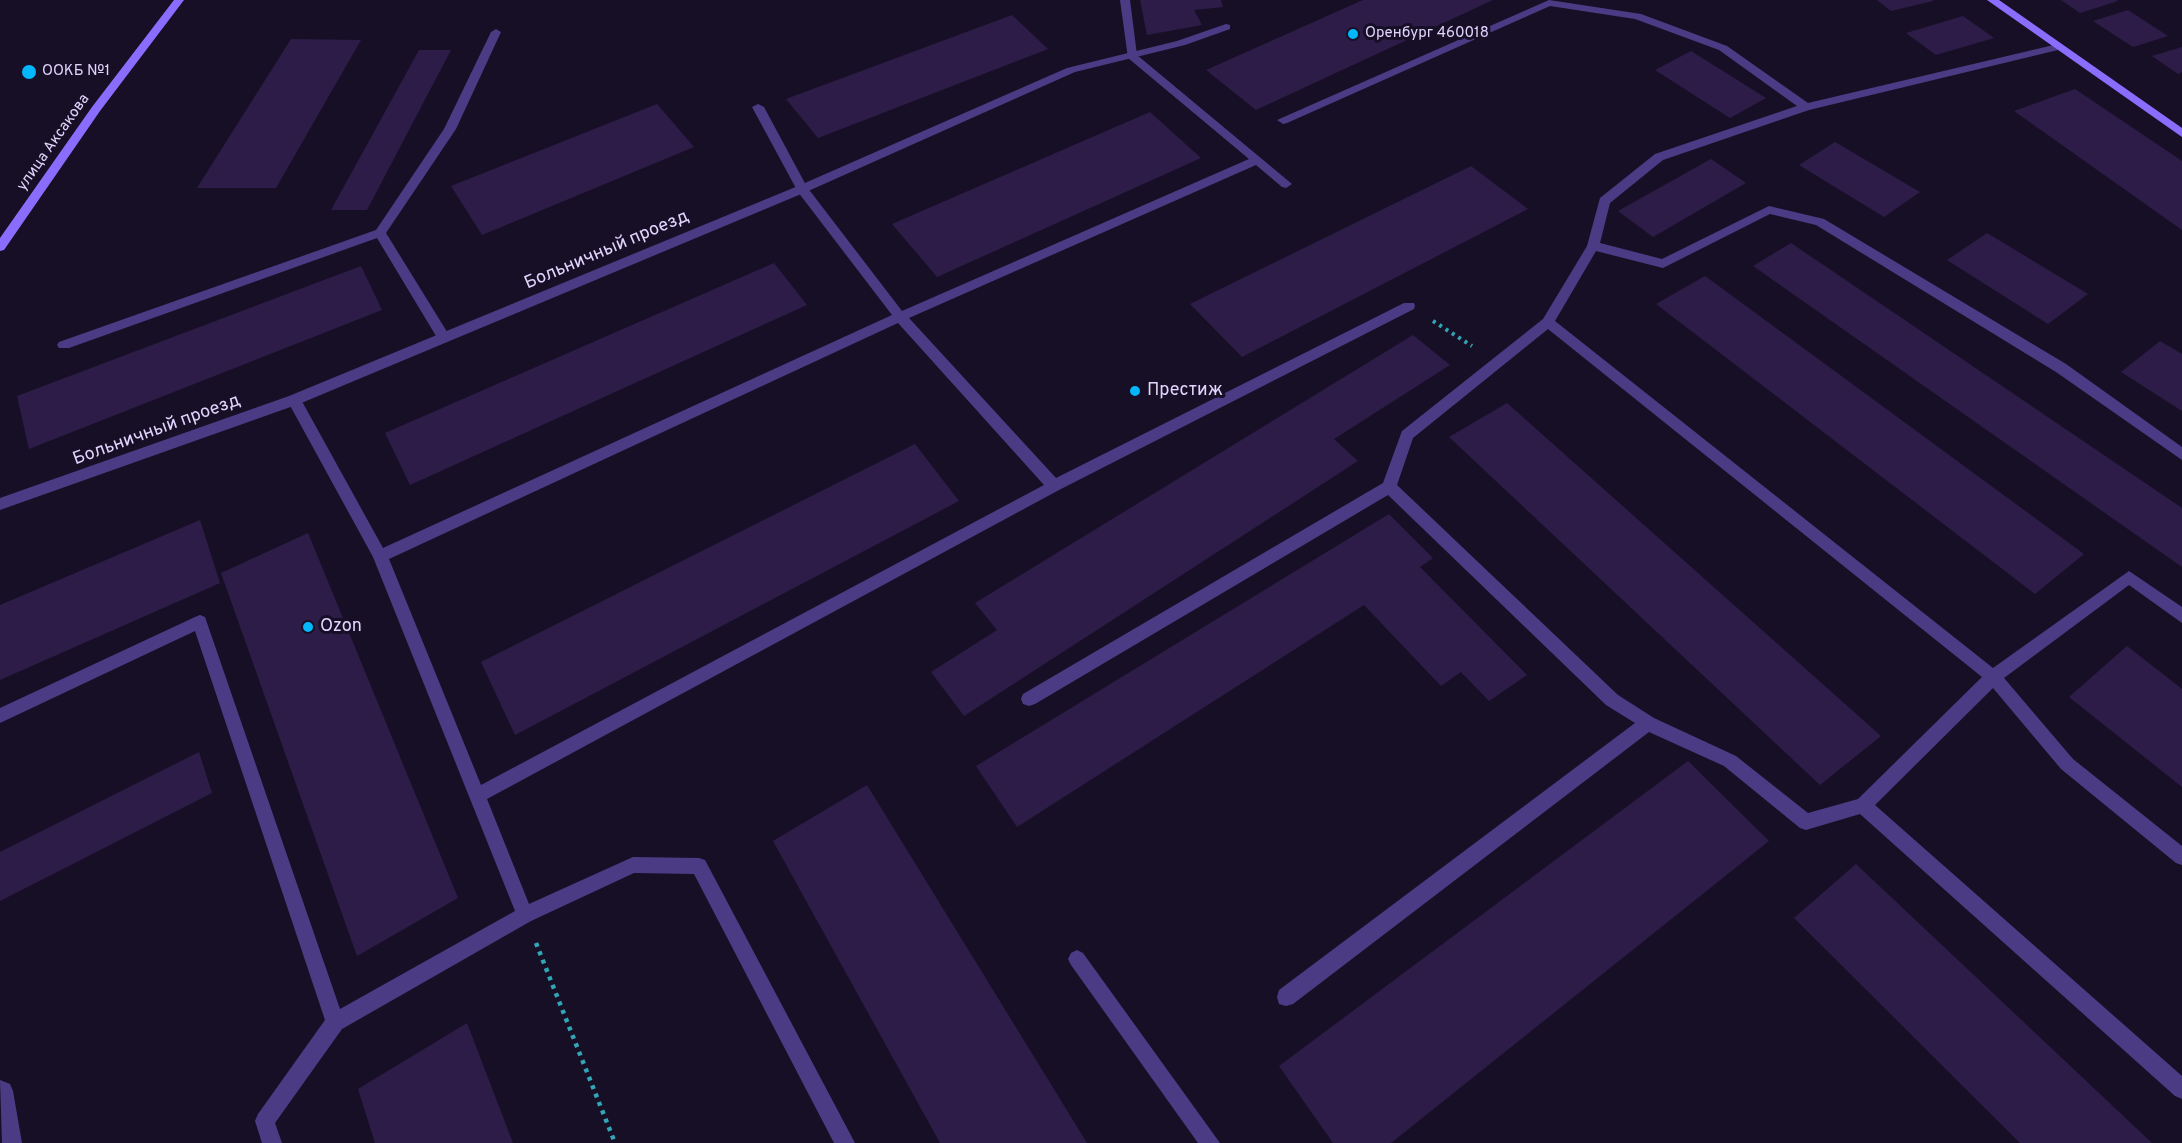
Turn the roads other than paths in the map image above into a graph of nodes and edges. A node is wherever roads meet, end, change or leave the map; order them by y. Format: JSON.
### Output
{"nodes":[{"id":1,"x":179,"y":0,"type":"edge"},
{"id":2,"x":1125,"y":0,"type":"edge"},
{"id":3,"x":1992,"y":0,"type":"edge"},
{"id":4,"x":1226,"y":27,"type":"dead end"},
{"id":5,"x":496,"y":32,"type":"dead end"},
{"id":6,"x":2058,"y":47,"type":"junction"},
{"id":7,"x":1132,"y":56,"type":"junction"},
{"id":8,"x":758,"y":107,"type":"dead end"},
{"id":9,"x":1806,"y":107,"type":"junction"},
{"id":10,"x":1283,"y":120,"type":"dead end"},
{"id":11,"x":2182,"y":133,"type":"edge"},
{"id":12,"x":1258,"y":160,"type":"junction"},
{"id":13,"x":1286,"y":184,"type":"dead end"},
{"id":14,"x":802,"y":189,"type":"junction"},
{"id":15,"x":380,"y":233,"type":"junction"},
{"id":16,"x":1593,"y":246,"type":"junction"},
{"id":17,"x":0,"y":247,"type":"edge"},
{"id":18,"x":1409,"y":306,"type":"road end"},
{"id":19,"x":900,"y":318,"type":"junction"},
{"id":20,"x":1548,"y":322,"type":"junction"},
{"id":21,"x":444,"y":338,"type":"junction"},
{"id":22,"x":64,"y":345,"type":"dead end"},
{"id":23,"x":294,"y":400,"type":"junction"},
{"id":24,"x":2182,"y":454,"type":"edge"},
{"id":25,"x":1054,"y":486,"type":"junction"},
{"id":26,"x":1389,"y":487,"type":"junction"},
{"id":27,"x":0,"y":504,"type":"edge"},
{"id":28,"x":380,"y":555,"type":"junction"},
{"id":29,"x":2182,"y":616,"type":"edge"},
{"id":30,"x":1993,"y":677,"type":"junction"},
{"id":31,"x":1029,"y":699,"type":"dead end"},
{"id":32,"x":0,"y":716,"type":"edge"},
{"id":33,"x":1648,"y":723,"type":"junction"},
{"id":34,"x":478,"y":795,"type":"junction"},
{"id":35,"x":1863,"y":805,"type":"junction"},
{"id":36,"x":2182,"y":857,"type":"edge"},
{"id":37,"x":525,"y":915,"type":"junction"},
{"id":38,"x":1077,"y":959,"type":"dead end"},
{"id":39,"x":1286,"y":997,"type":"dead end"},
{"id":40,"x":335,"y":1022,"type":"junction"},
{"id":41,"x":2182,"y":1089,"type":"edge"},
{"id":42,"x":0,"y":1090,"type":"edge"},
{"id":43,"x":12,"y":1143,"type":"edge"},
{"id":44,"x":272,"y":1143,"type":"edge"},
{"id":45,"x":845,"y":1143,"type":"edge"},
{"id":46,"x":1210,"y":1143,"type":"edge"}],
"edges":[{"from":1,"to":17,"type":"street","name":"улица Аксакова"},
{"from":2,"to":7,"type":"street"},
{"from":3,"to":6,"type":"street"},
{"from":4,"to":7,"type":"street","name":"Больничный проезд"},
{"from":5,"to":15,"type":"street"},
{"from":6,"to":9,"type":"street"},
{"from":6,"to":11,"type":"street"},
{"from":7,"to":12,"type":"street"},
{"from":7,"to":14,"type":"street","name":"Больничный проезд"},
{"from":8,"to":14,"type":"street"},
{"from":9,"to":10,"type":"street"},
{"from":9,"to":16,"type":"street"},
{"from":12,"to":13,"type":"street"},
{"from":12,"to":19,"type":"street"},
{"from":14,"to":19,"type":"street"},
{"from":14,"to":21,"type":"street","name":"Больничный проезд"},
{"from":15,"to":21,"type":"street"},
{"from":15,"to":22,"type":"street"},
{"from":16,"to":20,"type":"street"},
{"from":16,"to":24,"type":"street"},
{"from":18,"to":25,"type":"street"},
{"from":19,"to":25,"type":"street"},
{"from":19,"to":28,"type":"street"},
{"from":20,"to":26,"type":"street"},
{"from":20,"to":30,"type":"street"},
{"from":21,"to":23,"type":"street","name":"Больничный проезд"},
{"from":23,"to":27,"type":"street","name":"Больничный проезд"},
{"from":23,"to":28,"type":"street"},
{"from":25,"to":34,"type":"street"},
{"from":26,"to":31,"type":"street"},
{"from":26,"to":33,"type":"street"},
{"from":28,"to":34,"type":"street"},
{"from":29,"to":30,"type":"street"},
{"from":30,"to":35,"type":"street"},
{"from":30,"to":36,"type":"street"},
{"from":32,"to":40,"type":"street"},
{"from":33,"to":35,"type":"street"},
{"from":33,"to":39,"type":"street"},
{"from":34,"to":37,"type":"street"},
{"from":35,"to":41,"type":"street"},
{"from":37,"to":40,"type":"street"},
{"from":37,"to":45,"type":"street"},
{"from":38,"to":46,"type":"street"},
{"from":40,"to":44,"type":"street"},
{"from":42,"to":43,"type":"street"}]}
